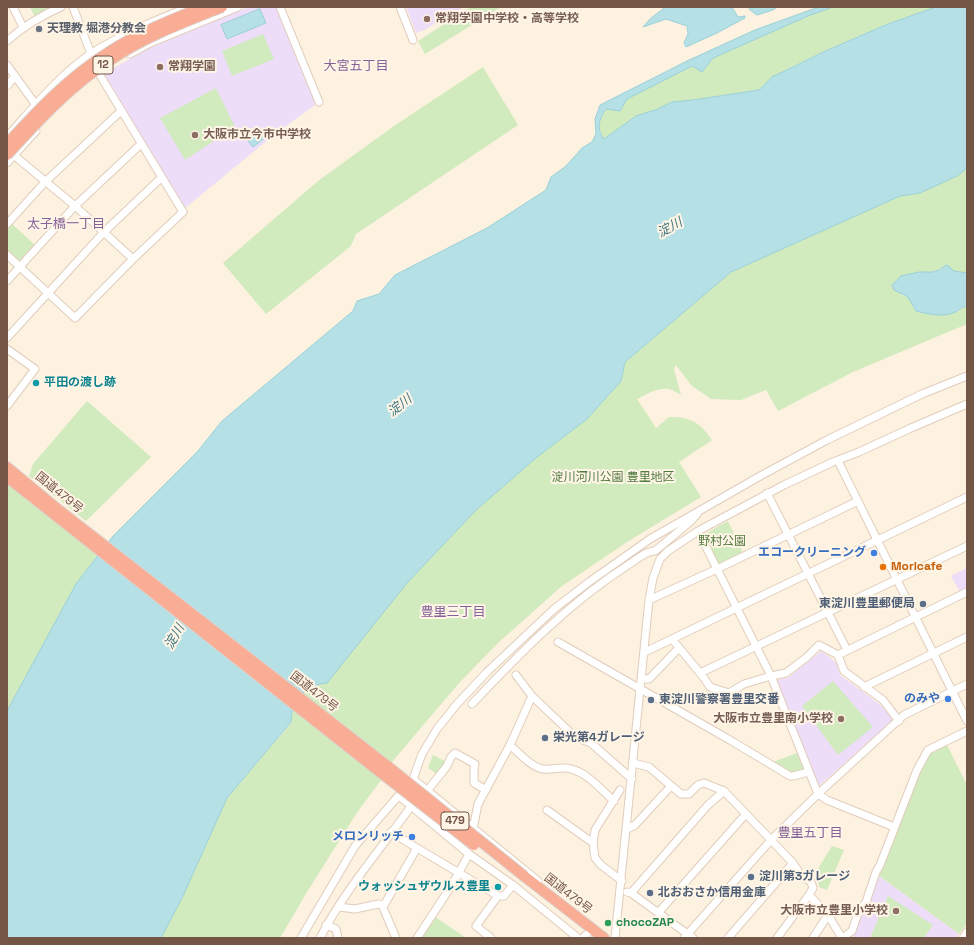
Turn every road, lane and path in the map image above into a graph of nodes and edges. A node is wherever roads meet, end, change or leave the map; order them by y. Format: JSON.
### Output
{"nodes":[{"id":1,"x":13,"y":7,"type":"edge"},
{"id":2,"x":62,"y":7,"type":"edge"},
{"id":3,"x":73,"y":7,"type":"edge"},
{"id":4,"x":189,"y":7,"type":"edge"},
{"id":5,"x":203,"y":7,"type":"edge"},
{"id":6,"x":222,"y":7,"type":"edge"},
{"id":7,"x":238,"y":7,"type":"edge"},
{"id":8,"x":280,"y":7,"type":"edge"},
{"id":9,"x":400,"y":7,"type":"edge"},
{"id":10,"x":170,"y":11,"type":"edge"},
{"id":11,"x":23,"y":27,"type":"junction"},
{"id":12,"x":413,"y":40,"type":"dead end"},
{"id":13,"x":7,"y":41,"type":"edge"},
{"id":14,"x":92,"y":53,"type":"junction"},
{"id":15,"x":7,"y":65,"type":"edge"},
{"id":16,"x":98,"y":72,"type":"junction"},
{"id":17,"x":15,"y":76,"type":"junction"},
{"id":18,"x":7,"y":86,"type":"edge"},
{"id":19,"x":319,"y":102,"type":"dead end"},
{"id":20,"x":36,"y":104,"type":"junction"},
{"id":21,"x":121,"y":111,"type":"junction"},
{"id":22,"x":7,"y":137,"type":"edge"},
{"id":23,"x":7,"y":144,"type":"edge"},
{"id":24,"x":141,"y":144,"type":"junction"},
{"id":25,"x":7,"y":149,"type":"edge"},
{"id":26,"x":10,"y":155,"type":"edge"},
{"id":27,"x":7,"y":163,"type":"edge"},
{"id":28,"x":161,"y":178,"type":"junction"},
{"id":29,"x":45,"y":182,"type":"junction"},
{"id":30,"x":75,"y":206,"type":"junction"},
{"id":31,"x":7,"y":224,"type":"edge"},
{"id":32,"x":104,"y":232,"type":"junction"},
{"id":33,"x":7,"y":255,"type":"edge"},
{"id":34,"x":133,"y":259,"type":"junction"},
{"id":35,"x":20,"y":267,"type":"junction"},
{"id":36,"x":7,"y":281,"type":"edge"},
{"id":37,"x":48,"y":293,"type":"junction"},
{"id":38,"x":7,"y":338,"type":"edge"},
{"id":39,"x":7,"y":348,"type":"edge"},
{"id":40,"x":967,"y":376,"type":"edge"},
{"id":41,"x":967,"y":404,"type":"edge"},
{"id":42,"x":7,"y":406,"type":"edge"},
{"id":43,"x":838,"y":460,"type":"junction"},
{"id":44,"x":7,"y":467,"type":"edge"},
{"id":45,"x":7,"y":477,"type":"edge"},
{"id":46,"x":767,"y":493,"type":"junction"},
{"id":47,"x":967,"y":497,"type":"edge"},
{"id":48,"x":858,"y":501,"type":"junction"},
{"id":49,"x":700,"y":510,"type":"junction"},
{"id":50,"x":698,"y":531,"type":"junction"},
{"id":51,"x":788,"y":535,"type":"junction"},
{"id":52,"x":877,"y":540,"type":"junction"},
{"id":53,"x":967,"y":546,"type":"edge"},
{"id":54,"x":655,"y":551,"type":"junction"},
{"id":55,"x":660,"y":559,"type":"junction"},
{"id":56,"x":717,"y":569,"type":"junction"},
{"id":57,"x":809,"y":573,"type":"junction"},
{"id":58,"x":896,"y":580,"type":"junction"},
{"id":59,"x":967,"y":592,"type":"edge"},
{"id":60,"x":649,"y":600,"type":"junction"},
{"id":61,"x":736,"y":607,"type":"junction"},
{"id":62,"x":828,"y":612,"type":"junction"},
{"id":63,"x":915,"y":618,"type":"junction"},
{"id":64,"x":967,"y":637,"type":"edge"},
{"id":65,"x":672,"y":639,"type":"junction"},
{"id":66,"x":558,"y":642,"type":"dead end"},
{"id":67,"x":756,"y":646,"type":"junction"},
{"id":68,"x":679,"y":648,"type":"junction"},
{"id":69,"x":847,"y":650,"type":"junction"},
{"id":70,"x":645,"y":652,"type":"junction"},
{"id":71,"x":933,"y":653,"type":"junction"},
{"id":72,"x":838,"y":655,"type":"junction"},
{"id":73,"x":700,"y":673,"type":"junction"},
{"id":74,"x":516,"y":675,"type":"dead end"},
{"id":75,"x":771,"y":676,"type":"junction"},
{"id":76,"x":641,"y":679,"type":"junction"},
{"id":77,"x":967,"y":684,"type":"edge"},
{"id":78,"x":864,"y":687,"type":"junction"},
{"id":79,"x":640,"y":689,"type":"junction"},
{"id":80,"x":952,"y":691,"type":"junction"},
{"id":81,"x":532,"y":696,"type":"junction"},
{"id":82,"x":472,"y":704,"type":"dead end"},
{"id":83,"x":899,"y":721,"type":"junction"},
{"id":84,"x":967,"y":721,"type":"edge"},
{"id":85,"x":967,"y":731,"type":"edge"},
{"id":86,"x":510,"y":745,"type":"junction"},
{"id":87,"x":633,"y":762,"type":"junction"},
{"id":88,"x":809,"y":772,"type":"junction"},
{"id":89,"x":413,"y":779,"type":"junction"},
{"id":90,"x":632,"y":779,"type":"junction"},
{"id":91,"x":671,"y":786,"type":"junction"},
{"id":92,"x":426,"y":790,"type":"junction"},
{"id":93,"x":486,"y":790,"type":"junction"},
{"id":94,"x":620,"y":790,"type":"dead end"},
{"id":95,"x":724,"y":792,"type":"junction"},
{"id":96,"x":818,"y":794,"type":"junction"},
{"id":97,"x":399,"y":796,"type":"junction"},
{"id":98,"x":614,"y":800,"type":"junction"},
{"id":99,"x":411,"y":806,"type":"junction"},
{"id":100,"x":547,"y":810,"type":"dead end"},
{"id":101,"x":745,"y":815,"type":"junction"},
{"id":102,"x":894,"y":827,"type":"junction"},
{"id":103,"x":473,"y":829,"type":"junction"},
{"id":104,"x":627,"y":829,"type":"junction"},
{"id":105,"x":391,"y":832,"type":"junction"},
{"id":106,"x":771,"y":840,"type":"junction"},
{"id":107,"x":593,"y":843,"type":"junction"},
{"id":108,"x":417,"y":848,"type":"junction"},
{"id":109,"x":469,"y":854,"type":"junction"},
{"id":110,"x":793,"y":863,"type":"junction"},
{"id":111,"x":459,"y":872,"type":"junction"},
{"id":112,"x":518,"y":880,"type":"junction"},
{"id":113,"x":622,"y":881,"type":"junction"},
{"id":114,"x":621,"y":890,"type":"junction"},
{"id":115,"x":631,"y":893,"type":"junction"},
{"id":116,"x":809,"y":895,"type":"junction"},
{"id":117,"x":498,"y":896,"type":"junction"},
{"id":118,"x":339,"y":907,"type":"junction"},
{"id":119,"x":383,"y":907,"type":"junction"},
{"id":120,"x":658,"y":913,"type":"junction"},
{"id":121,"x":828,"y":914,"type":"junction"},
{"id":122,"x":326,"y":925,"type":"junction"},
{"id":123,"x":967,"y":932,"type":"edge"},
{"id":124,"x":585,"y":934,"type":"edge"},
{"id":125,"x":480,"y":935,"type":"edge"},
{"id":126,"x":688,"y":937,"type":"edge"},
{"id":127,"x":301,"y":938,"type":"edge"},
{"id":128,"x":320,"y":938,"type":"edge"},
{"id":129,"x":338,"y":938,"type":"edge"},
{"id":130,"x":396,"y":938,"type":"edge"},
{"id":131,"x":417,"y":938,"type":"edge"},
{"id":132,"x":491,"y":938,"type":"edge"},
{"id":133,"x":604,"y":938,"type":"edge"},
{"id":134,"x":615,"y":938,"type":"edge"},
{"id":135,"x":728,"y":938,"type":"edge"},
{"id":136,"x":777,"y":938,"type":"edge"},
{"id":137,"x":813,"y":938,"type":"edge"},
{"id":138,"x":842,"y":938,"type":"edge"},
{"id":139,"x":963,"y":938,"type":"edge"}],
"edges":[{"from":1,"to":11,"type":"street"},
{"from":2,"to":11,"type":"street"},
{"from":3,"to":14,"type":"street"},
{"from":4,"to":10,"type":"street"},
{"from":5,"to":23,"type":"highway","bridge":true},
{"from":6,"to":26,"type":"highway","number":"12","bridge":true},
{"from":7,"to":16,"type":"street"},
{"from":8,"to":19,"type":"street"},
{"from":9,"to":12,"type":"street"},
{"from":10,"to":14,"type":"street"},
{"from":11,"to":13,"type":"street"},
{"from":14,"to":16,"type":"street"},
{"from":14,"to":20,"type":"street"},
{"from":15,"to":17,"type":"street"},
{"from":16,"to":21,"type":"street"},
{"from":16,"to":26,"type":"street"},
{"from":17,"to":18,"type":"street"},
{"from":17,"to":20,"type":"street"},
{"from":20,"to":22,"type":"street"},
{"from":21,"to":24,"type":"street"},
{"from":21,"to":29,"type":"street"},
{"from":24,"to":28,"type":"street"},
{"from":24,"to":30,"type":"street"},
{"from":25,"to":26,"type":"street"},
{"from":26,"to":27,"type":"street"},
{"from":26,"to":29,"type":"street"},
{"from":28,"to":32,"type":"street"},
{"from":28,"to":34,"type":"street"},
{"from":29,"to":30,"type":"street"},
{"from":29,"to":31,"type":"street"},
{"from":30,"to":32,"type":"street"},
{"from":30,"to":35,"type":"street"},
{"from":32,"to":34,"type":"street"},
{"from":32,"to":37,"type":"street"},
{"from":33,"to":35,"type":"street"},
{"from":34,"to":37,"type":"street"},
{"from":35,"to":36,"type":"street"},
{"from":35,"to":37,"type":"street"},
{"from":37,"to":38,"type":"street"},
{"from":39,"to":42,"type":"street"},
{"from":40,"to":49,"type":"street"},
{"from":41,"to":43,"type":"street"},
{"from":43,"to":46,"type":"street"},
{"from":43,"to":48,"type":"street"},
{"from":44,"to":112,"type":"highway","name":"国道479号","number":"479","bridge":true},
{"from":45,"to":112,"type":"highway","name":"国道479号","number":"479","bridge":true},
{"from":46,"to":50,"type":"street"},
{"from":46,"to":51,"type":"street"},
{"from":47,"to":52,"type":"street"},
{"from":48,"to":51,"type":"street"},
{"from":48,"to":52,"type":"street"},
{"from":49,"to":54,"type":"street"},
{"from":49,"to":89,"type":"street"},
{"from":50,"to":55,"type":"street"},
{"from":50,"to":56,"type":"street"},
{"from":51,"to":56,"type":"street"},
{"from":51,"to":57,"type":"street"},
{"from":52,"to":57,"type":"street"},
{"from":52,"to":58,"type":"street"},
{"from":53,"to":58,"type":"street"},
{"from":54,"to":55,"type":"street"},
{"from":54,"to":82,"type":"street"},
{"from":55,"to":60,"type":"street"},
{"from":56,"to":60,"type":"street"},
{"from":56,"to":61,"type":"street"},
{"from":57,"to":61,"type":"street"},
{"from":57,"to":62,"type":"street"},
{"from":58,"to":62,"type":"street"},
{"from":58,"to":63,"type":"street"},
{"from":59,"to":63,"type":"street"},
{"from":60,"to":70,"type":"street"},
{"from":61,"to":65,"type":"street"},
{"from":61,"to":67,"type":"street"},
{"from":62,"to":67,"type":"street"},
{"from":62,"to":69,"type":"street"},
{"from":63,"to":69,"type":"street"},
{"from":63,"to":71,"type":"street"},
{"from":64,"to":71,"type":"street"},
{"from":65,"to":68,"type":"street"},
{"from":65,"to":70,"type":"street"},
{"from":66,"to":79,"type":"street"},
{"from":67,"to":73,"type":"street"},
{"from":67,"to":75,"type":"street"},
{"from":68,"to":73,"type":"street"},
{"from":68,"to":76,"type":"street"},
{"from":69,"to":72,"type":"street"},
{"from":70,"to":76,"type":"street"},
{"from":71,"to":78,"type":"street"},
{"from":71,"to":80,"type":"street"},
{"from":72,"to":75,"type":"street"},
{"from":72,"to":78,"type":"street"},
{"from":73,"to":75,"type":"street"},
{"from":74,"to":81,"type":"street"},
{"from":75,"to":88,"type":"street"},
{"from":76,"to":79,"type":"street"},
{"from":77,"to":80,"type":"street"},
{"from":78,"to":83,"type":"street"},
{"from":79,"to":87,"type":"street"},
{"from":79,"to":88,"type":"street"},
{"from":80,"to":83,"type":"street"},
{"from":80,"to":84,"type":"street"},
{"from":81,"to":86,"type":"street"},
{"from":81,"to":90,"type":"street"},
{"from":83,"to":96,"type":"street"},
{"from":85,"to":102,"type":"street"},
{"from":86,"to":93,"type":"street"},
{"from":86,"to":98,"type":"street"},
{"from":87,"to":90,"type":"street"},
{"from":87,"to":91,"type":"street"},
{"from":88,"to":96,"type":"street"},
{"from":89,"to":92,"type":"street"},
{"from":89,"to":97,"type":"street"},
{"from":90,"to":104,"type":"street"},
{"from":91,"to":95,"type":"street"},
{"from":91,"to":104,"type":"street"},
{"from":92,"to":93,"type":"street"},
{"from":92,"to":99,"type":"street"},
{"from":92,"to":103,"type":"street"},
{"from":93,"to":103,"type":"street"},
{"from":94,"to":98,"type":"street"},
{"from":95,"to":101,"type":"street"},
{"from":95,"to":115,"type":"street"},
{"from":96,"to":102,"type":"street"},
{"from":96,"to":106,"type":"street"},
{"from":97,"to":99,"type":"street"},
{"from":97,"to":127,"type":"street"},
{"from":98,"to":107,"type":"street"},
{"from":99,"to":105,"type":"street"},
{"from":99,"to":109,"type":"street"},
{"from":100,"to":107,"type":"street"},
{"from":101,"to":106,"type":"street"},
{"from":101,"to":120,"type":"street"},
{"from":102,"to":138,"type":"street"},
{"from":103,"to":124,"type":"street"},
{"from":104,"to":113,"type":"street"},
{"from":105,"to":108,"type":"street"},
{"from":105,"to":118,"type":"street"},
{"from":106,"to":110,"type":"street"},
{"from":106,"to":126,"type":"street"},
{"from":107,"to":113,"type":"street"},
{"from":108,"to":111,"type":"street"},
{"from":108,"to":119,"type":"street"},
{"from":109,"to":111,"type":"street"},
{"from":109,"to":112,"type":"street"},
{"from":110,"to":116,"type":"street"},
{"from":110,"to":135,"type":"street"},
{"from":111,"to":117,"type":"street"},
{"from":111,"to":131,"type":"street"},
{"from":112,"to":117,"type":"street"},
{"from":112,"to":124,"type":"highway","name":"国道479号","number":"479"},
{"from":112,"to":124,"type":"street"},
{"from":113,"to":114,"type":"street"},
{"from":114,"to":115,"type":"street"},
{"from":114,"to":134,"type":"street"},
{"from":115,"to":120,"type":"street"},
{"from":116,"to":121,"type":"street"},
{"from":116,"to":136,"type":"street"},
{"from":117,"to":125,"type":"street"},
{"from":118,"to":119,"type":"street"},
{"from":118,"to":122,"type":"street"},
{"from":119,"to":130,"type":"street"},
{"from":120,"to":126,"type":"street"},
{"from":121,"to":137,"type":"street"},
{"from":121,"to":138,"type":"street"},
{"from":122,"to":128,"type":"street"},
{"from":122,"to":129,"type":"street"},
{"from":123,"to":139,"type":"street"},
{"from":124,"to":133,"type":"highway","name":"国道479号","number":"479"},
{"from":125,"to":132,"type":"street"}]}
